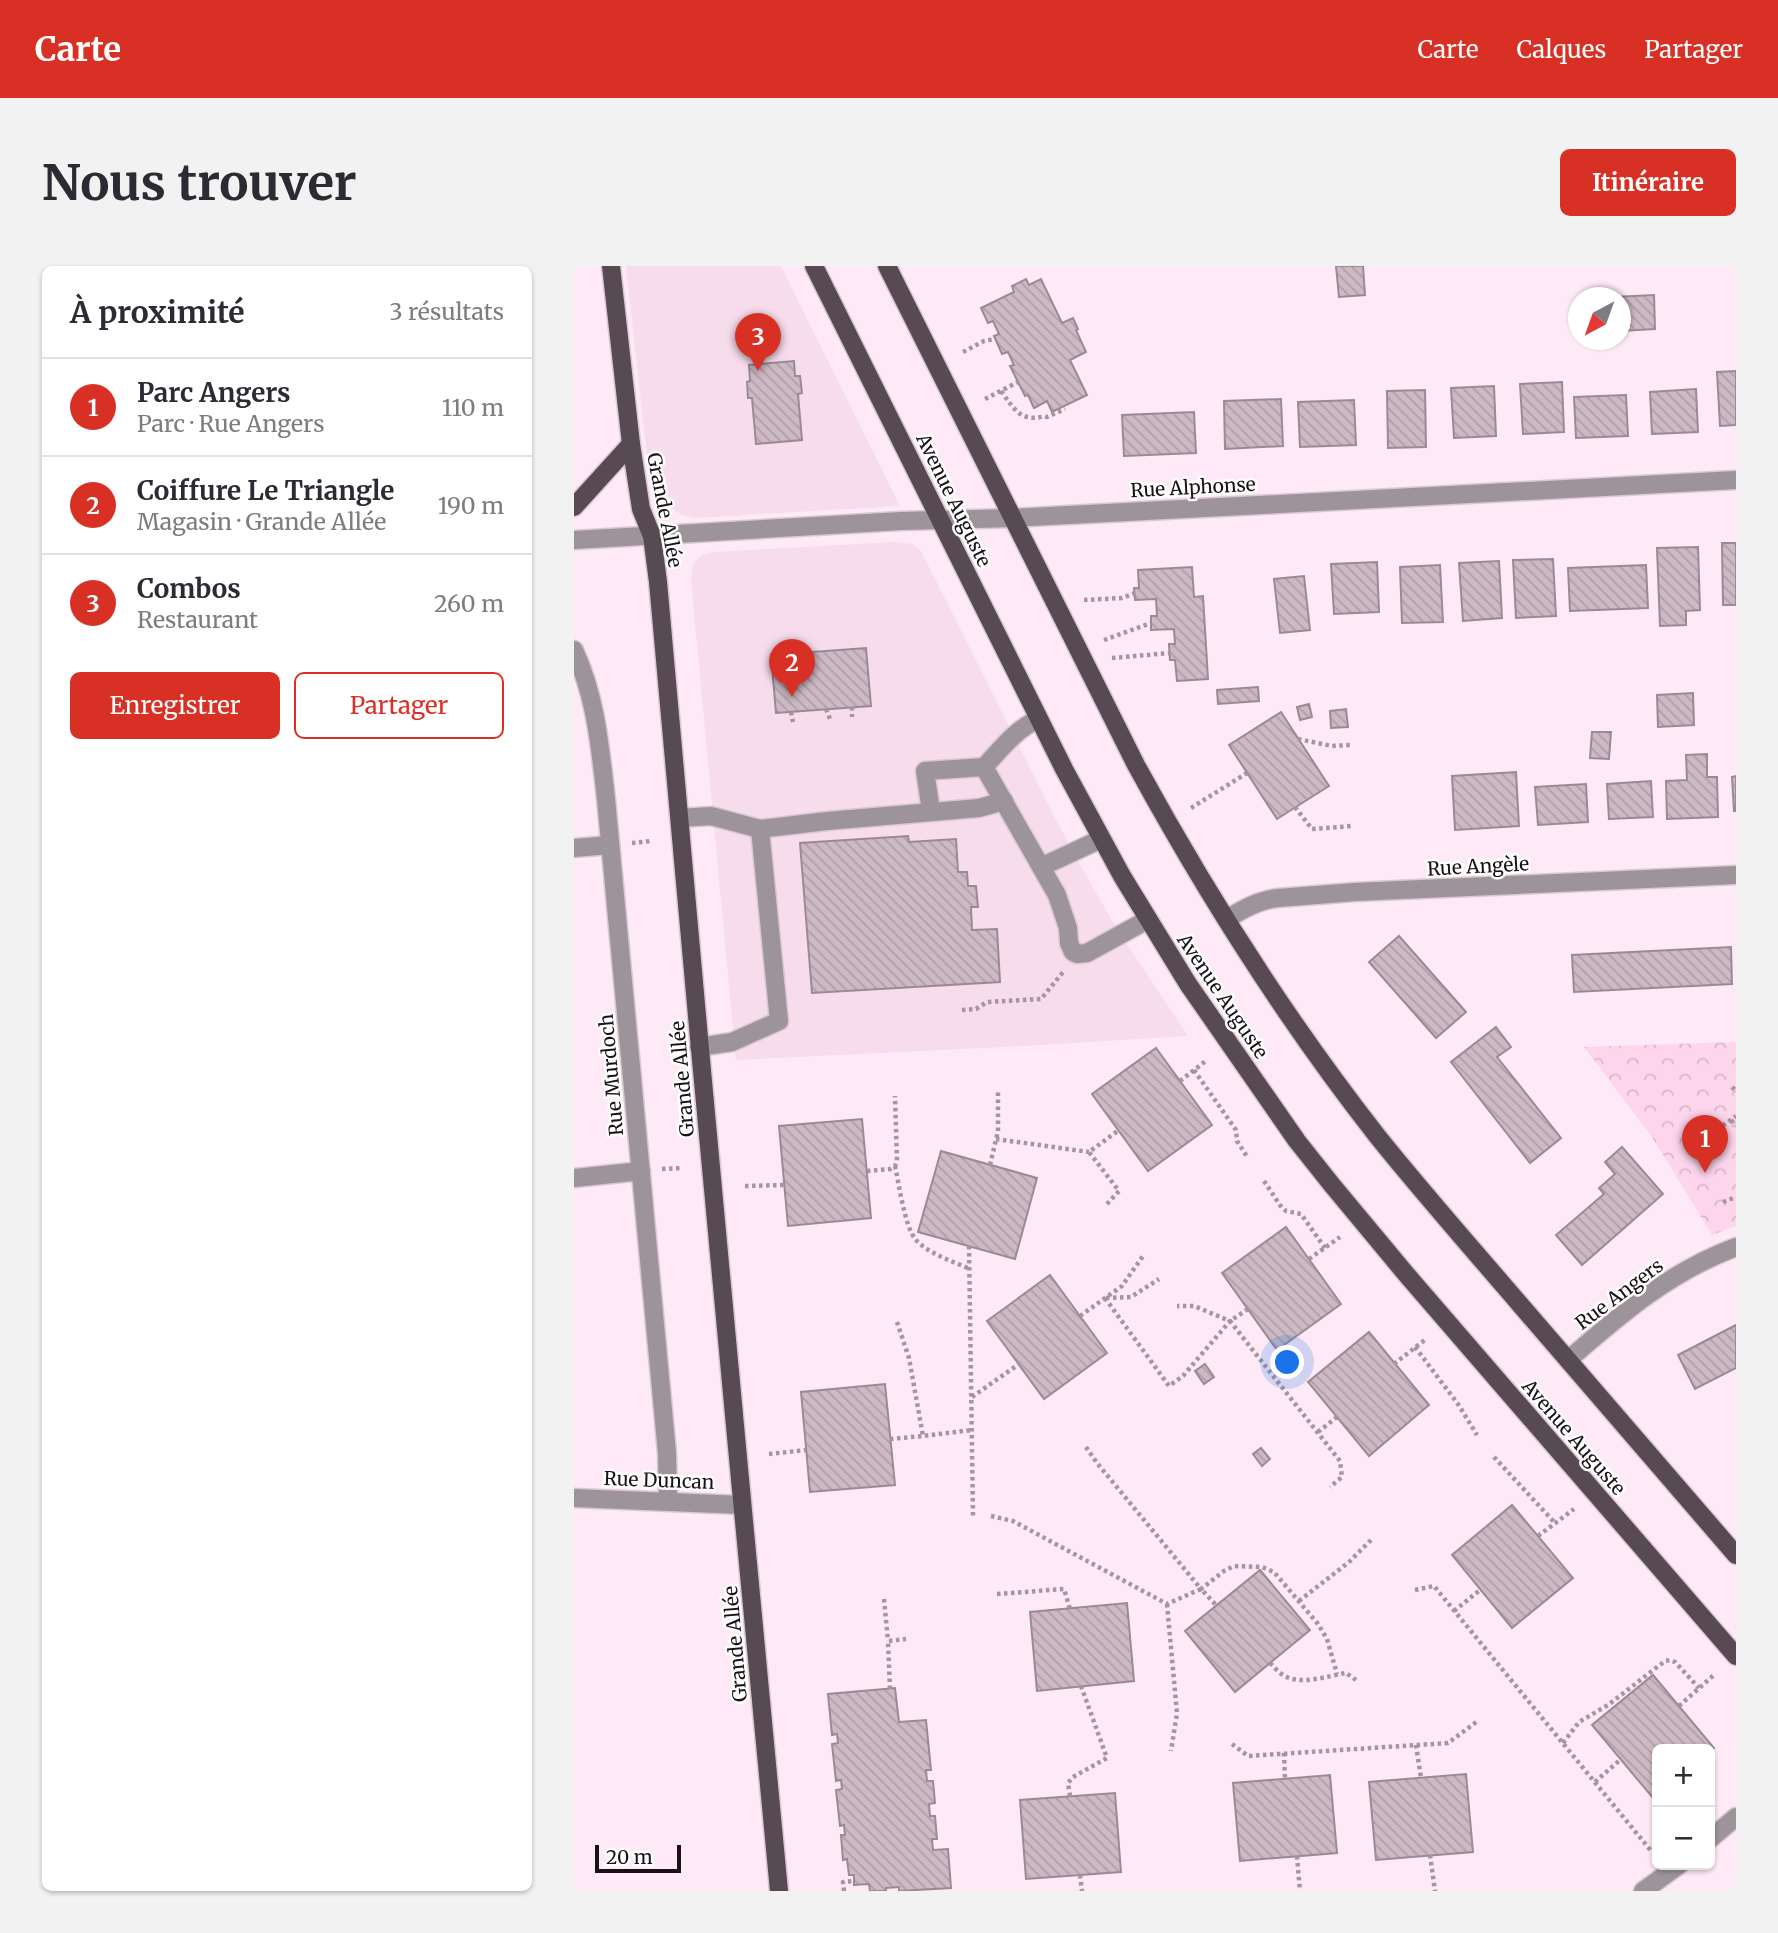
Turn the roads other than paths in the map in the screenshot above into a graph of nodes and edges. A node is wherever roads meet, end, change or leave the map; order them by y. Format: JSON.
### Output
{"nodes":[{"id":1,"x":611,"y":266,"type":"edge"},
{"id":2,"x":814,"y":266,"type":"edge"},
{"id":3,"x":887,"y":266,"type":"edge"},
{"id":4,"x":631,"y":444,"type":"junction"},
{"id":5,"x":1736,"y":480,"type":"edge"},
{"id":6,"x":574,"y":507,"type":"edge"},
{"id":7,"x":1013,"y":518,"type":"junction"},
{"id":8,"x":941,"y":520,"type":"junction"},
{"id":9,"x":652,"y":536,"type":"junction"},
{"id":10,"x":574,"y":540,"type":"edge"},
{"id":11,"x":574,"y":650,"type":"edge"},
{"id":12,"x":1038,"y":719,"type":"junction"},
{"id":13,"x":984,"y":767,"type":"junction"},
{"id":14,"x":1004,"y":801,"type":"junction"},
{"id":15,"x":930,"y":811,"type":"junction"},
{"id":16,"x":680,"y":817,"type":"junction"},
{"id":17,"x":760,"y":829,"type":"junction"},
{"id":18,"x":1101,"y":839,"type":"junction"},
{"id":19,"x":610,"y":845,"type":"junction"},
{"id":20,"x":574,"y":848,"type":"edge"},
{"id":21,"x":1041,"y":867,"type":"junction"},
{"id":22,"x":1736,"y":875,"type":"edge"},
{"id":23,"x":1227,"y":919,"type":"junction"},
{"id":24,"x":1147,"y":920,"type":"junction"},
{"id":25,"x":699,"y":1047,"type":"junction"},
{"id":26,"x":642,"y":1171,"type":"junction"},
{"id":27,"x":574,"y":1178,"type":"edge"},
{"id":28,"x":1736,"y":1248,"type":"edge"},
{"id":29,"x":1568,"y":1360,"type":"junction"},
{"id":30,"x":574,"y":1498,"type":"edge"},
{"id":31,"x":668,"y":1500,"type":"junction"},
{"id":32,"x":742,"y":1504,"type":"junction"},
{"id":33,"x":1736,"y":1555,"type":"edge"},
{"id":34,"x":1736,"y":1656,"type":"edge"},
{"id":35,"x":1736,"y":1817,"type":"edge"},
{"id":36,"x":1715,"y":1835,"type":"edge"},
{"id":37,"x":1672,"y":1870,"type":"edge"},
{"id":38,"x":779,"y":1891,"type":"edge"},
{"id":39,"x":1643,"y":1891,"type":"edge"}],
"edges":[{"from":1,"to":4,"type":"main road","name":"Grande Allée"},
{"from":2,"to":8,"type":"main road","name":"Avenue Auguste"},
{"from":3,"to":7,"type":"main road"},
{"from":4,"to":6,"type":"main road"},
{"from":4,"to":9,"type":"main road","name":"Grande Allée"},
{"from":5,"to":7,"type":"street","name":"Rue Alphonse"},
{"from":7,"to":8,"type":"street","name":"Rue Alphonse"},
{"from":7,"to":23,"type":"main road"},
{"from":8,"to":9,"type":"street","name":"Rue Alphonse"},
{"from":8,"to":12,"type":"main road","name":"Avenue Auguste"},
{"from":9,"to":10,"type":"street"},
{"from":9,"to":16,"type":"main road","name":"Grande Allée"},
{"from":11,"to":19,"type":"street","name":"Rue Murdoch"},
{"from":12,"to":13,"type":"street"},
{"from":12,"to":18,"type":"main road","name":"Avenue Auguste"},
{"from":13,"to":14,"type":"street"},
{"from":13,"to":15,"type":"street"},
{"from":14,"to":15,"type":"street"},
{"from":14,"to":21,"type":"street"},
{"from":15,"to":17,"type":"street"},
{"from":16,"to":17,"type":"street"},
{"from":16,"to":25,"type":"main road","name":"Grande Allée"},
{"from":17,"to":25,"type":"street"},
{"from":18,"to":21,"type":"street"},
{"from":18,"to":24,"type":"main road","name":"Avenue Auguste"},
{"from":19,"to":20,"type":"street"},
{"from":19,"to":26,"type":"street","name":"Rue Murdoch"},
{"from":21,"to":24,"type":"street"},
{"from":22,"to":23,"type":"street","name":"Rue Angèle"},
{"from":23,"to":29,"type":"main road"},
{"from":24,"to":34,"type":"main road","name":"Avenue Auguste"},
{"from":25,"to":32,"type":"main road","name":"Grande Allée"},
{"from":26,"to":27,"type":"street"},
{"from":26,"to":31,"type":"street","name":"Rue Murdoch"},
{"from":28,"to":29,"type":"street","name":"Rue Angers"},
{"from":29,"to":33,"type":"main road"},
{"from":30,"to":31,"type":"street","name":"Rue Duncan"},
{"from":31,"to":32,"type":"street","name":"Rue Duncan"},
{"from":32,"to":38,"type":"main road","name":"Grande Allée"},
{"from":35,"to":36,"type":"street"},
{"from":37,"to":39,"type":"street"}]}
